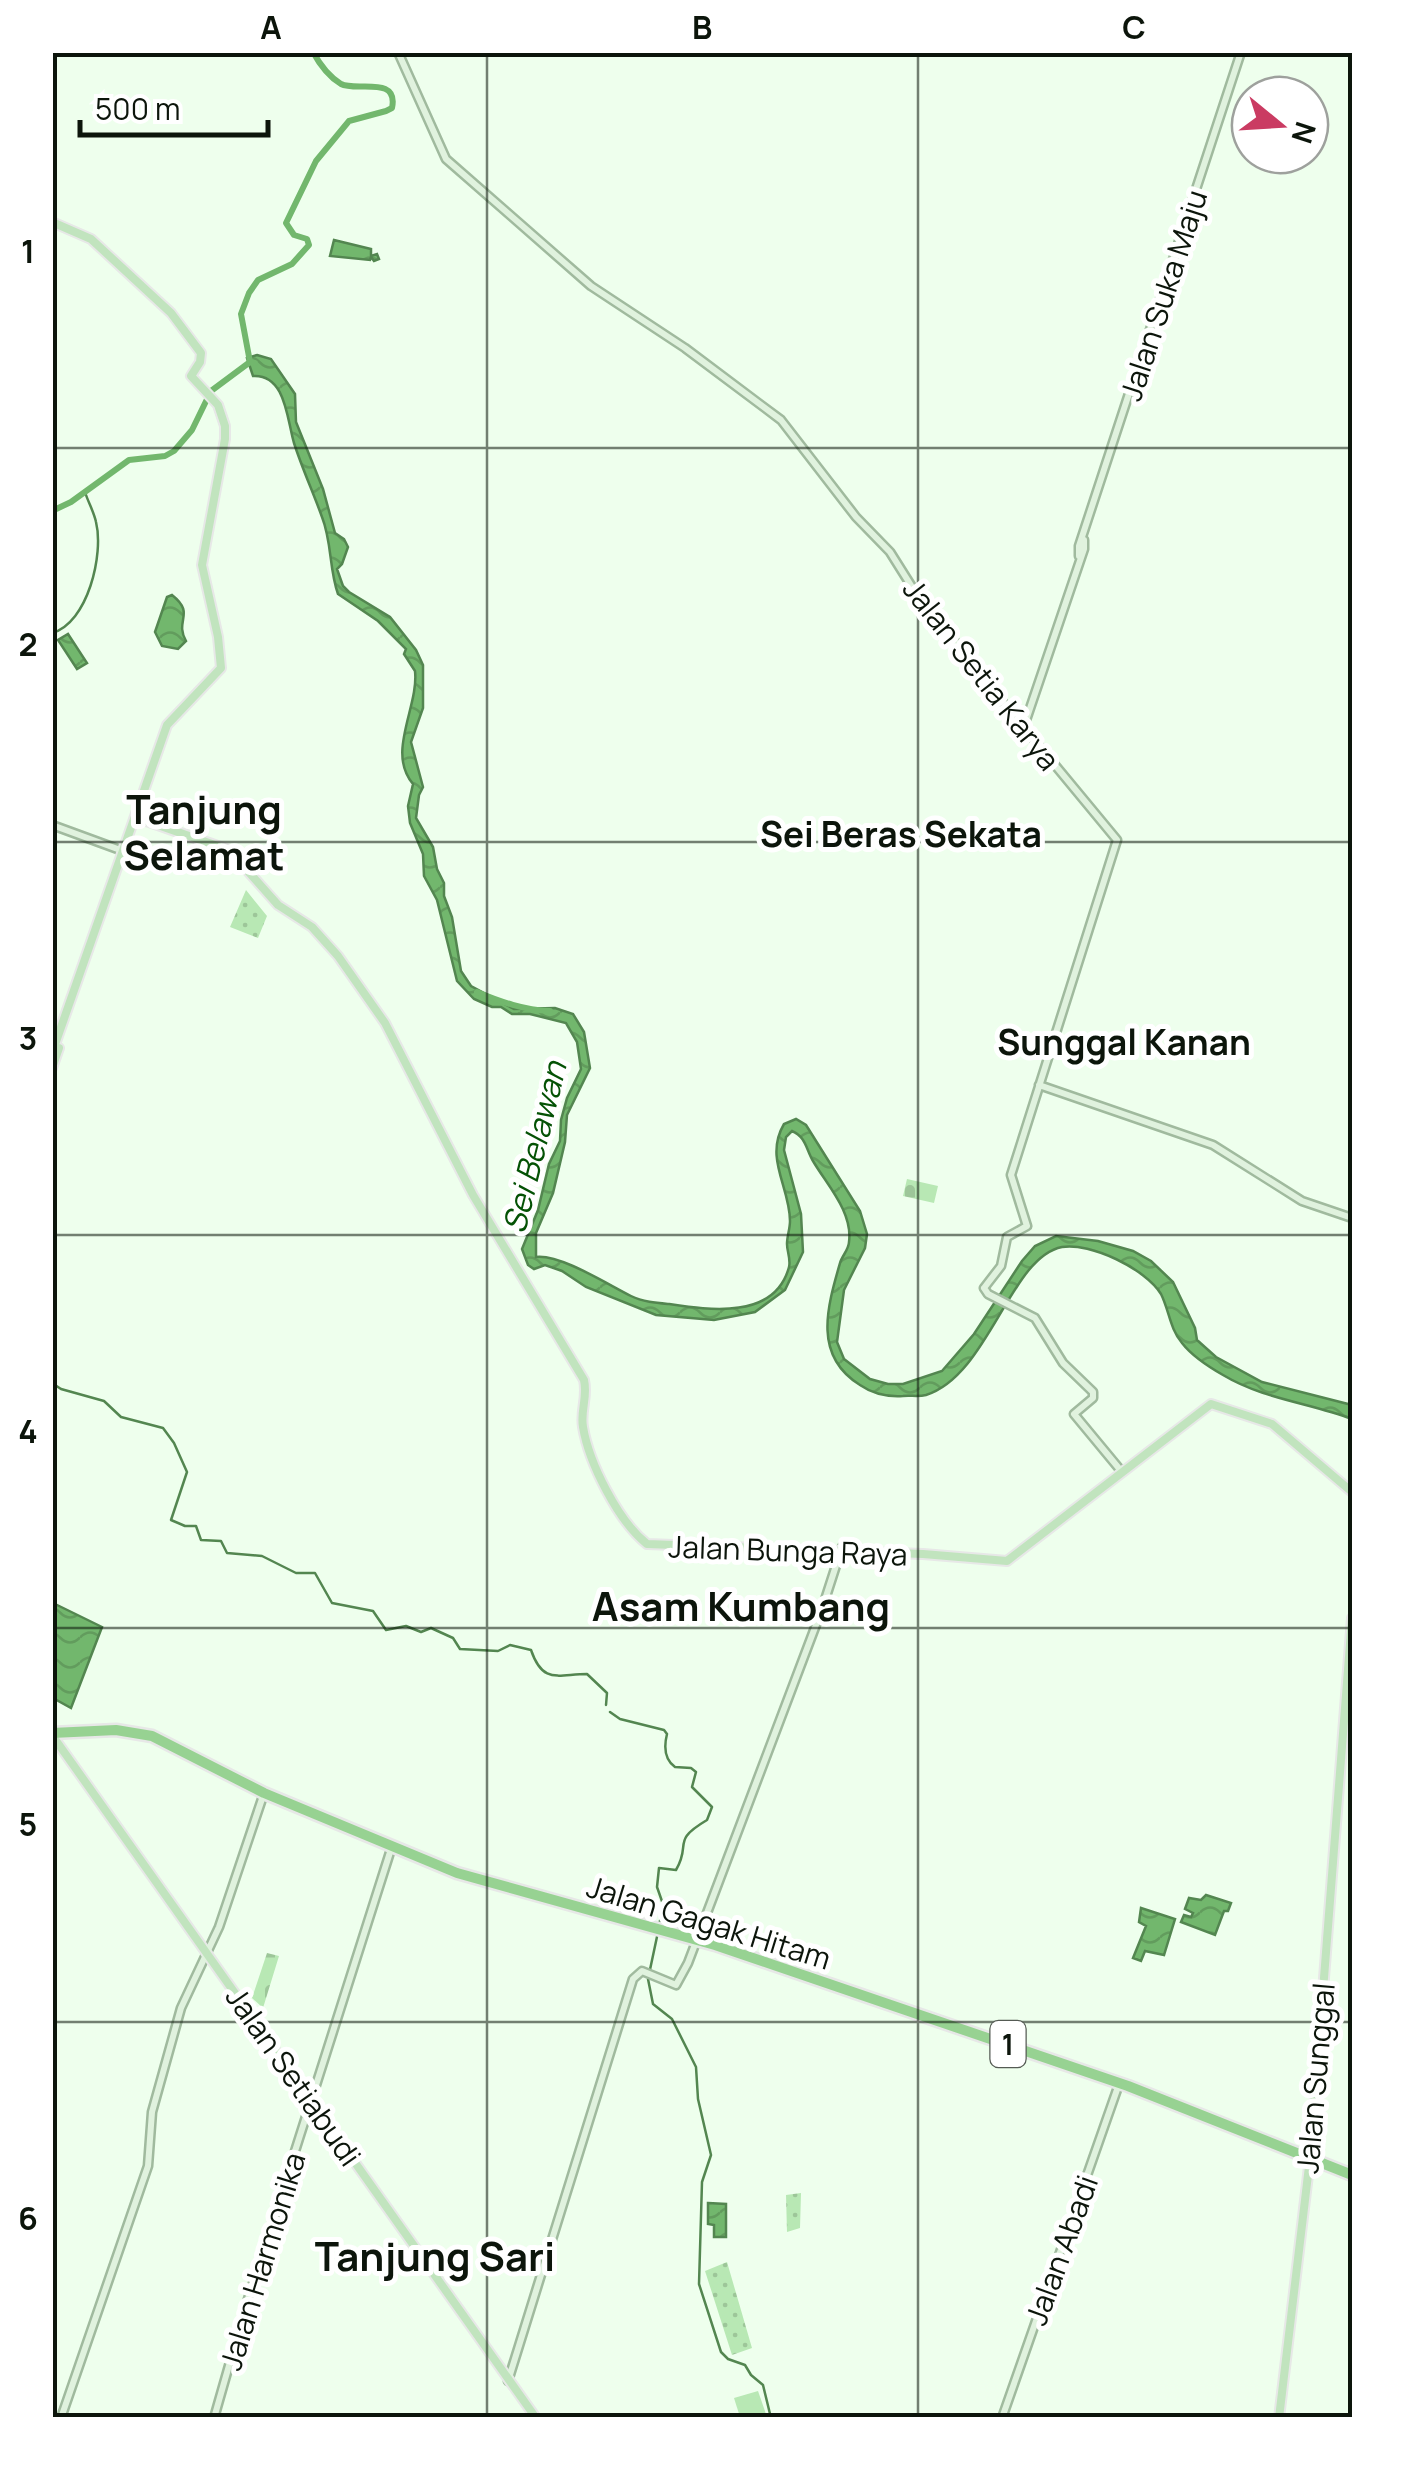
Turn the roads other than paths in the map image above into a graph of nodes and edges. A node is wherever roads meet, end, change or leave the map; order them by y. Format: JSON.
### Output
{"nodes":[{"id":1,"x":398,"y":52,"type":"edge"},
{"id":2,"x":1242,"y":52,"type":"edge"},
{"id":3,"x":52,"y":222,"type":"edge"},
{"id":4,"x":1024,"y":726,"type":"junction"},
{"id":5,"x":137,"y":815,"type":"junction"},
{"id":6,"x":52,"y":825,"type":"edge"},
{"id":7,"x":123,"y":851,"type":"junction"},
{"id":8,"x":52,"y":1053,"type":"edge"},
{"id":9,"x":52,"y":1068,"type":"edge"},
{"id":10,"x":1039,"y":1086,"type":"junction"},
{"id":11,"x":1352,"y":1218,"type":"edge"},
{"id":12,"x":1120,"y":1471,"type":"junction"},
{"id":13,"x":1352,"y":1490,"type":"edge"},
{"id":14,"x":841,"y":1549,"type":"junction"},
{"id":15,"x":1352,"y":1618,"type":"edge"},
{"id":16,"x":55,"y":1733,"type":"edge"},
{"id":17,"x":264,"y":1793,"type":"junction"},
{"id":18,"x":339,"y":1822,"type":"junction"},
{"id":19,"x":392,"y":1846,"type":"junction"},
{"id":20,"x":598,"y":1911,"type":"junction"},
{"id":21,"x":698,"y":1937,"type":"junction"},
{"id":22,"x":206,"y":1955,"type":"junction"},
{"id":23,"x":787,"y":1966,"type":"junction"},
{"id":24,"x":1120,"y":2083,"type":"junction"},
{"id":25,"x":1160,"y":2097,"type":"junction"},
{"id":26,"x":312,"y":2104,"type":"junction"},
{"id":27,"x":1310,"y":2156,"type":"junction"},
{"id":28,"x":1352,"y":2172,"type":"edge"},
{"id":29,"x":508,"y":2381,"type":"junction"},
{"id":30,"x":61,"y":2418,"type":"edge"},
{"id":31,"x":214,"y":2418,"type":"edge"},
{"id":32,"x":534,"y":2418,"type":"edge"},
{"id":33,"x":1002,"y":2418,"type":"edge"},
{"id":34,"x":1279,"y":2418,"type":"edge"}],
"edges":[{"from":1,"to":4,"type":"street","name":"Jalan Setia Karya"},
{"from":2,"to":4,"type":"street","name":"Jalan Suka Maju"},
{"from":3,"to":5,"type":"main road"},
{"from":4,"to":10,"type":"street","name":"Jalan Setia Karya"},
{"from":5,"to":7,"type":"main road"},
{"from":5,"to":9,"type":"main road"},
{"from":5,"to":14,"type":"main road","name":"Jalan Bunga Raya"},
{"from":6,"to":7,"type":"street"},
{"from":7,"to":8,"type":"main road"},
{"from":10,"to":11,"type":"street"},
{"from":10,"to":12,"type":"street"},
{"from":12,"to":13,"type":"main road","name":"Jalan Bunga Raya"},
{"from":12,"to":14,"type":"main road","name":"Jalan Bunga Raya"},
{"from":14,"to":21,"type":"street"},
{"from":15,"to":27,"type":"main road","name":"Jalan Sunggal"},
{"from":16,"to":17,"type":"highway","name":"Jalan Gagak Hitam","number":"1"},
{"from":16,"to":18,"type":"highway","name":"Jalan Gagak Hitam","number":"1"},
{"from":16,"to":22,"type":"main road","name":"Jalan Setiabudi"},
{"from":17,"to":18,"type":"highway","name":"Jalan Gagak Hitam","number":"1"},
{"from":17,"to":22,"type":"street"},
{"from":18,"to":19,"type":"highway","name":"Jalan Gagak Hitam","number":"1"},
{"from":18,"to":20,"type":"highway","name":"Jalan Gagak Hitam","number":"1"},
{"from":19,"to":20,"type":"highway","name":"Jalan Gagak Hitam","number":"1"},
{"from":19,"to":26,"type":"street","name":"Jalan Harmonika"},
{"from":20,"to":21,"type":"highway","name":"Jalan Gagak Hitam","number":"1"},
{"from":21,"to":23,"type":"highway","name":"Jalan Gagak Hitam","number":"1"},
{"from":21,"to":29,"type":"street"},
{"from":22,"to":26,"type":"main road","name":"Jalan Setiabudi"},
{"from":22,"to":30,"type":"street"},
{"from":23,"to":24,"type":"highway","name":"Jalan Gagak Hitam","number":"1"},
{"from":23,"to":25,"type":"highway","name":"Jalan Gagak Hitam","number":"1"},
{"from":24,"to":25,"type":"highway","name":"Jalan Gagak Hitam","number":"1"},
{"from":24,"to":33,"type":"street","name":"Jalan Abadi"},
{"from":25,"to":27,"type":"highway","name":"Jalan Gagak Hitam","number":"1"},
{"from":26,"to":29,"type":"main road","name":"Jalan Setiabudi"},
{"from":26,"to":31,"type":"street","name":"Jalan Harmonika"},
{"from":27,"to":28,"type":"highway","name":"Jalan Gagak Hitam","number":"1"},
{"from":27,"to":34,"type":"main road","name":"Jalan Sunggal"},
{"from":29,"to":32,"type":"main road","name":"Jalan Setiabudi"}]}
